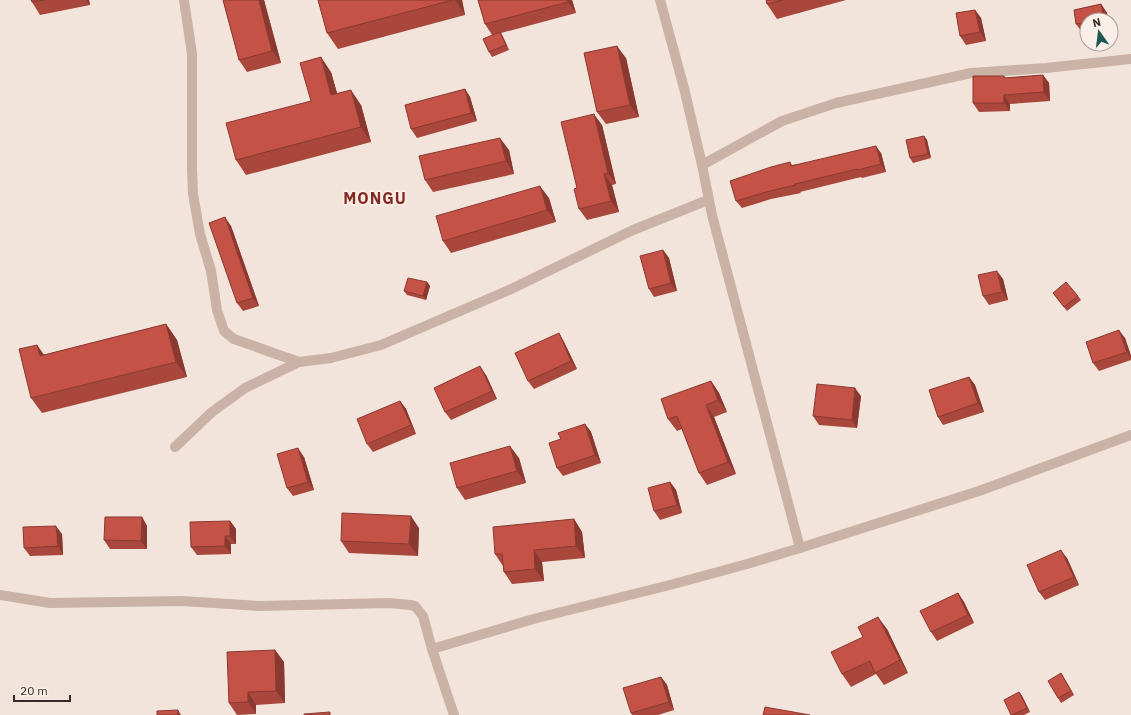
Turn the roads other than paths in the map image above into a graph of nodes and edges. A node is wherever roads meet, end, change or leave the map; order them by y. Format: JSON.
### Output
{"nodes":[{"id":1,"x":184,"y":0,"type":"edge"},
{"id":2,"x":660,"y":0,"type":"edge"},
{"id":3,"x":1131,"y":59,"type":"edge"},
{"id":4,"x":702,"y":165,"type":"junction"},
{"id":5,"x":708,"y":200,"type":"junction"},
{"id":6,"x":299,"y":362,"type":"junction"},
{"id":7,"x":1131,"y":435,"type":"edge"},
{"id":8,"x":175,"y":447,"type":"dead end"},
{"id":9,"x":800,"y":548,"type":"junction"},
{"id":10,"x":0,"y":595,"type":"edge"},
{"id":11,"x":432,"y":649,"type":"junction"},
{"id":12,"x":454,"y":715,"type":"edge"}],
"edges":[{"from":1,"to":6,"type":"street"},
{"from":2,"to":4,"type":"street"},
{"from":3,"to":4,"type":"street"},
{"from":4,"to":5,"type":"street"},
{"from":5,"to":6,"type":"street"},
{"from":5,"to":9,"type":"street"},
{"from":6,"to":8,"type":"street"},
{"from":7,"to":9,"type":"street"},
{"from":9,"to":11,"type":"street"},
{"from":10,"to":11,"type":"street"},
{"from":11,"to":12,"type":"street"}]}
